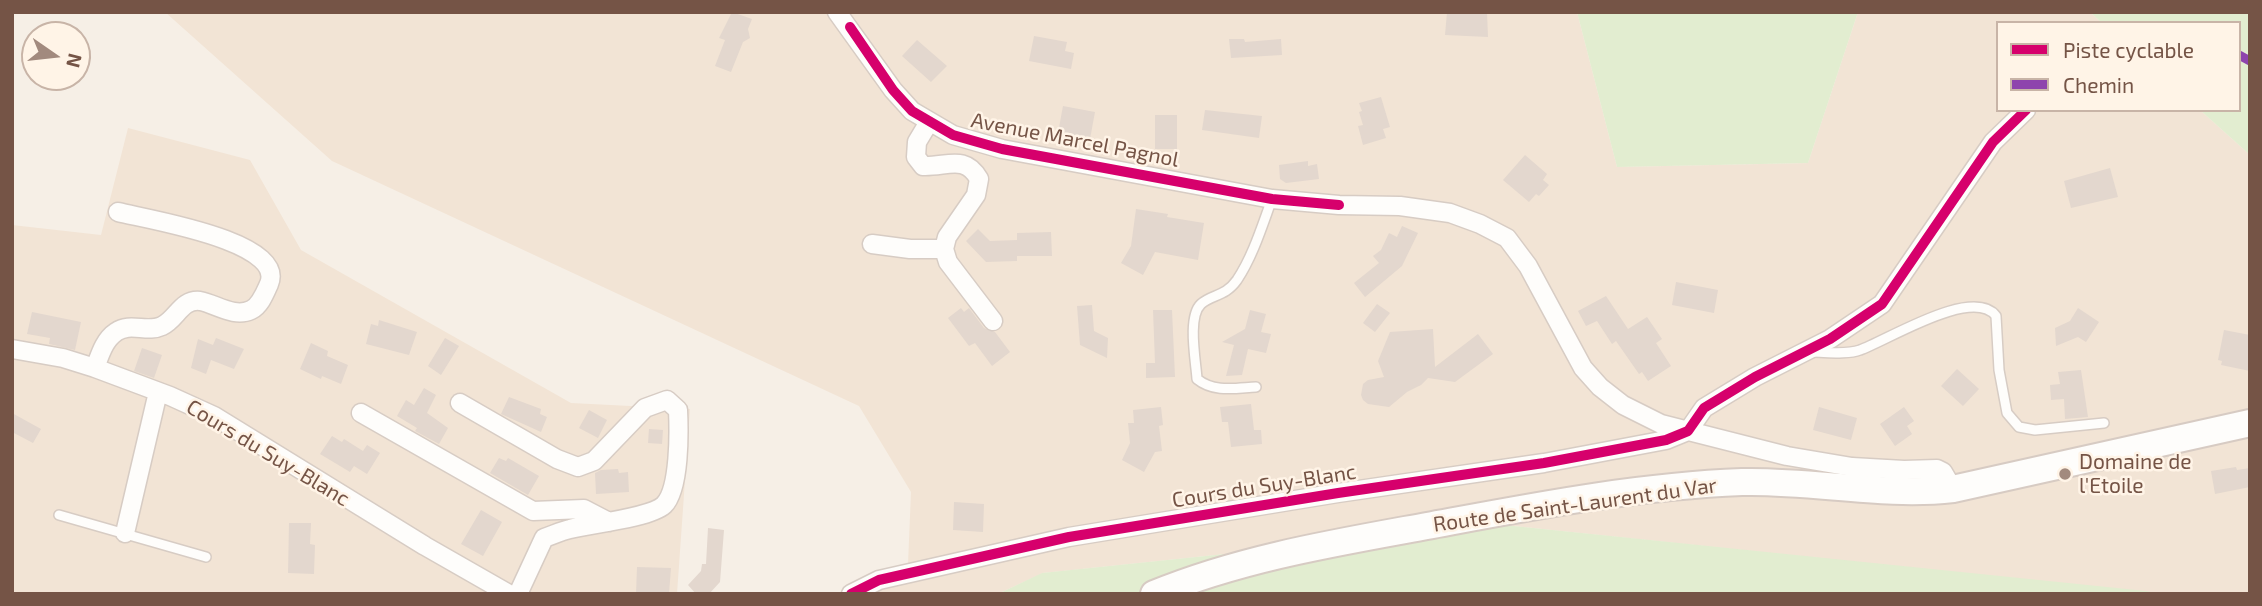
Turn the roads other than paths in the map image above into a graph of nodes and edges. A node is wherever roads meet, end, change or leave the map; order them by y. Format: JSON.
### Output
{"nodes":[{"id":1,"x":837,"y":12,"type":"edge"},
{"id":2,"x":2024,"y":112,"type":"edge"},
{"id":3,"x":929,"y":122,"type":"junction"},
{"id":4,"x":1272,"y":199,"type":"junction"},
{"id":5,"x":118,"y":212,"type":"dead end"},
{"id":6,"x":872,"y":244,"type":"dead end"},
{"id":7,"x":944,"y":248,"type":"junction"},
{"id":8,"x":993,"y":321,"type":"dead end"},
{"id":9,"x":12,"y":349,"type":"edge"},
{"id":10,"x":1803,"y":352,"type":"junction"},
{"id":11,"x":94,"y":368,"type":"junction"},
{"id":12,"x":1256,"y":387,"type":"dead end"},
{"id":13,"x":158,"y":392,"type":"junction"},
{"id":14,"x":460,"y":403,"type":"dead end"},
{"id":15,"x":361,"y":413,"type":"dead end"},
{"id":16,"x":2104,"y":423,"type":"dead end"},
{"id":17,"x":2250,"y":424,"type":"edge"},
{"id":18,"x":1688,"y":431,"type":"junction"},
{"id":19,"x":1953,"y":489,"type":"junction"},
{"id":20,"x":60,"y":515,"type":"dead end"},
{"id":21,"x":609,"y":522,"type":"junction"},
{"id":22,"x":125,"y":533,"type":"junction"},
{"id":23,"x":206,"y":557,"type":"dead end"},
{"id":24,"x":509,"y":594,"type":"edge"},
{"id":25,"x":518,"y":594,"type":"edge"},
{"id":26,"x":851,"y":594,"type":"edge"},
{"id":27,"x":1154,"y":594,"type":"edge"}],
"edges":[{"from":1,"to":3,"type":"street","name":"Avenue Marcel Pagnol"},
{"from":2,"to":10,"type":"street"},
{"from":3,"to":4,"type":"street","name":"Avenue Marcel Pagnol"},
{"from":3,"to":7,"type":"street"},
{"from":4,"to":12,"type":"lane"},
{"from":4,"to":18,"type":"street","name":"Avenue Marcel Pagnol"},
{"from":5,"to":11,"type":"street"},
{"from":6,"to":7,"type":"street"},
{"from":7,"to":8,"type":"street"},
{"from":9,"to":11,"type":"street","name":"Cours du Suy-Blanc"},
{"from":10,"to":16,"type":"lane"},
{"from":10,"to":18,"type":"street"},
{"from":11,"to":13,"type":"street","name":"Cours du Suy-Blanc"},
{"from":13,"to":22,"type":"street"},
{"from":13,"to":24,"type":"street","name":"Cours du Suy-Blanc"},
{"from":14,"to":21,"type":"street"},
{"from":15,"to":21,"type":"street"},
{"from":17,"to":19,"type":"main road","name":"Route de Saint-Laurent du Var"},
{"from":18,"to":19,"type":"street","name":"Avenue Marcel Pagnol"},
{"from":18,"to":26,"type":"street","name":"Cours du Suy-Blanc"},
{"from":19,"to":27,"type":"main road","name":"Route de Saint-Laurent du Var"},
{"from":20,"to":22,"type":"lane"},
{"from":21,"to":25,"type":"street"},
{"from":22,"to":23,"type":"lane"}]}
